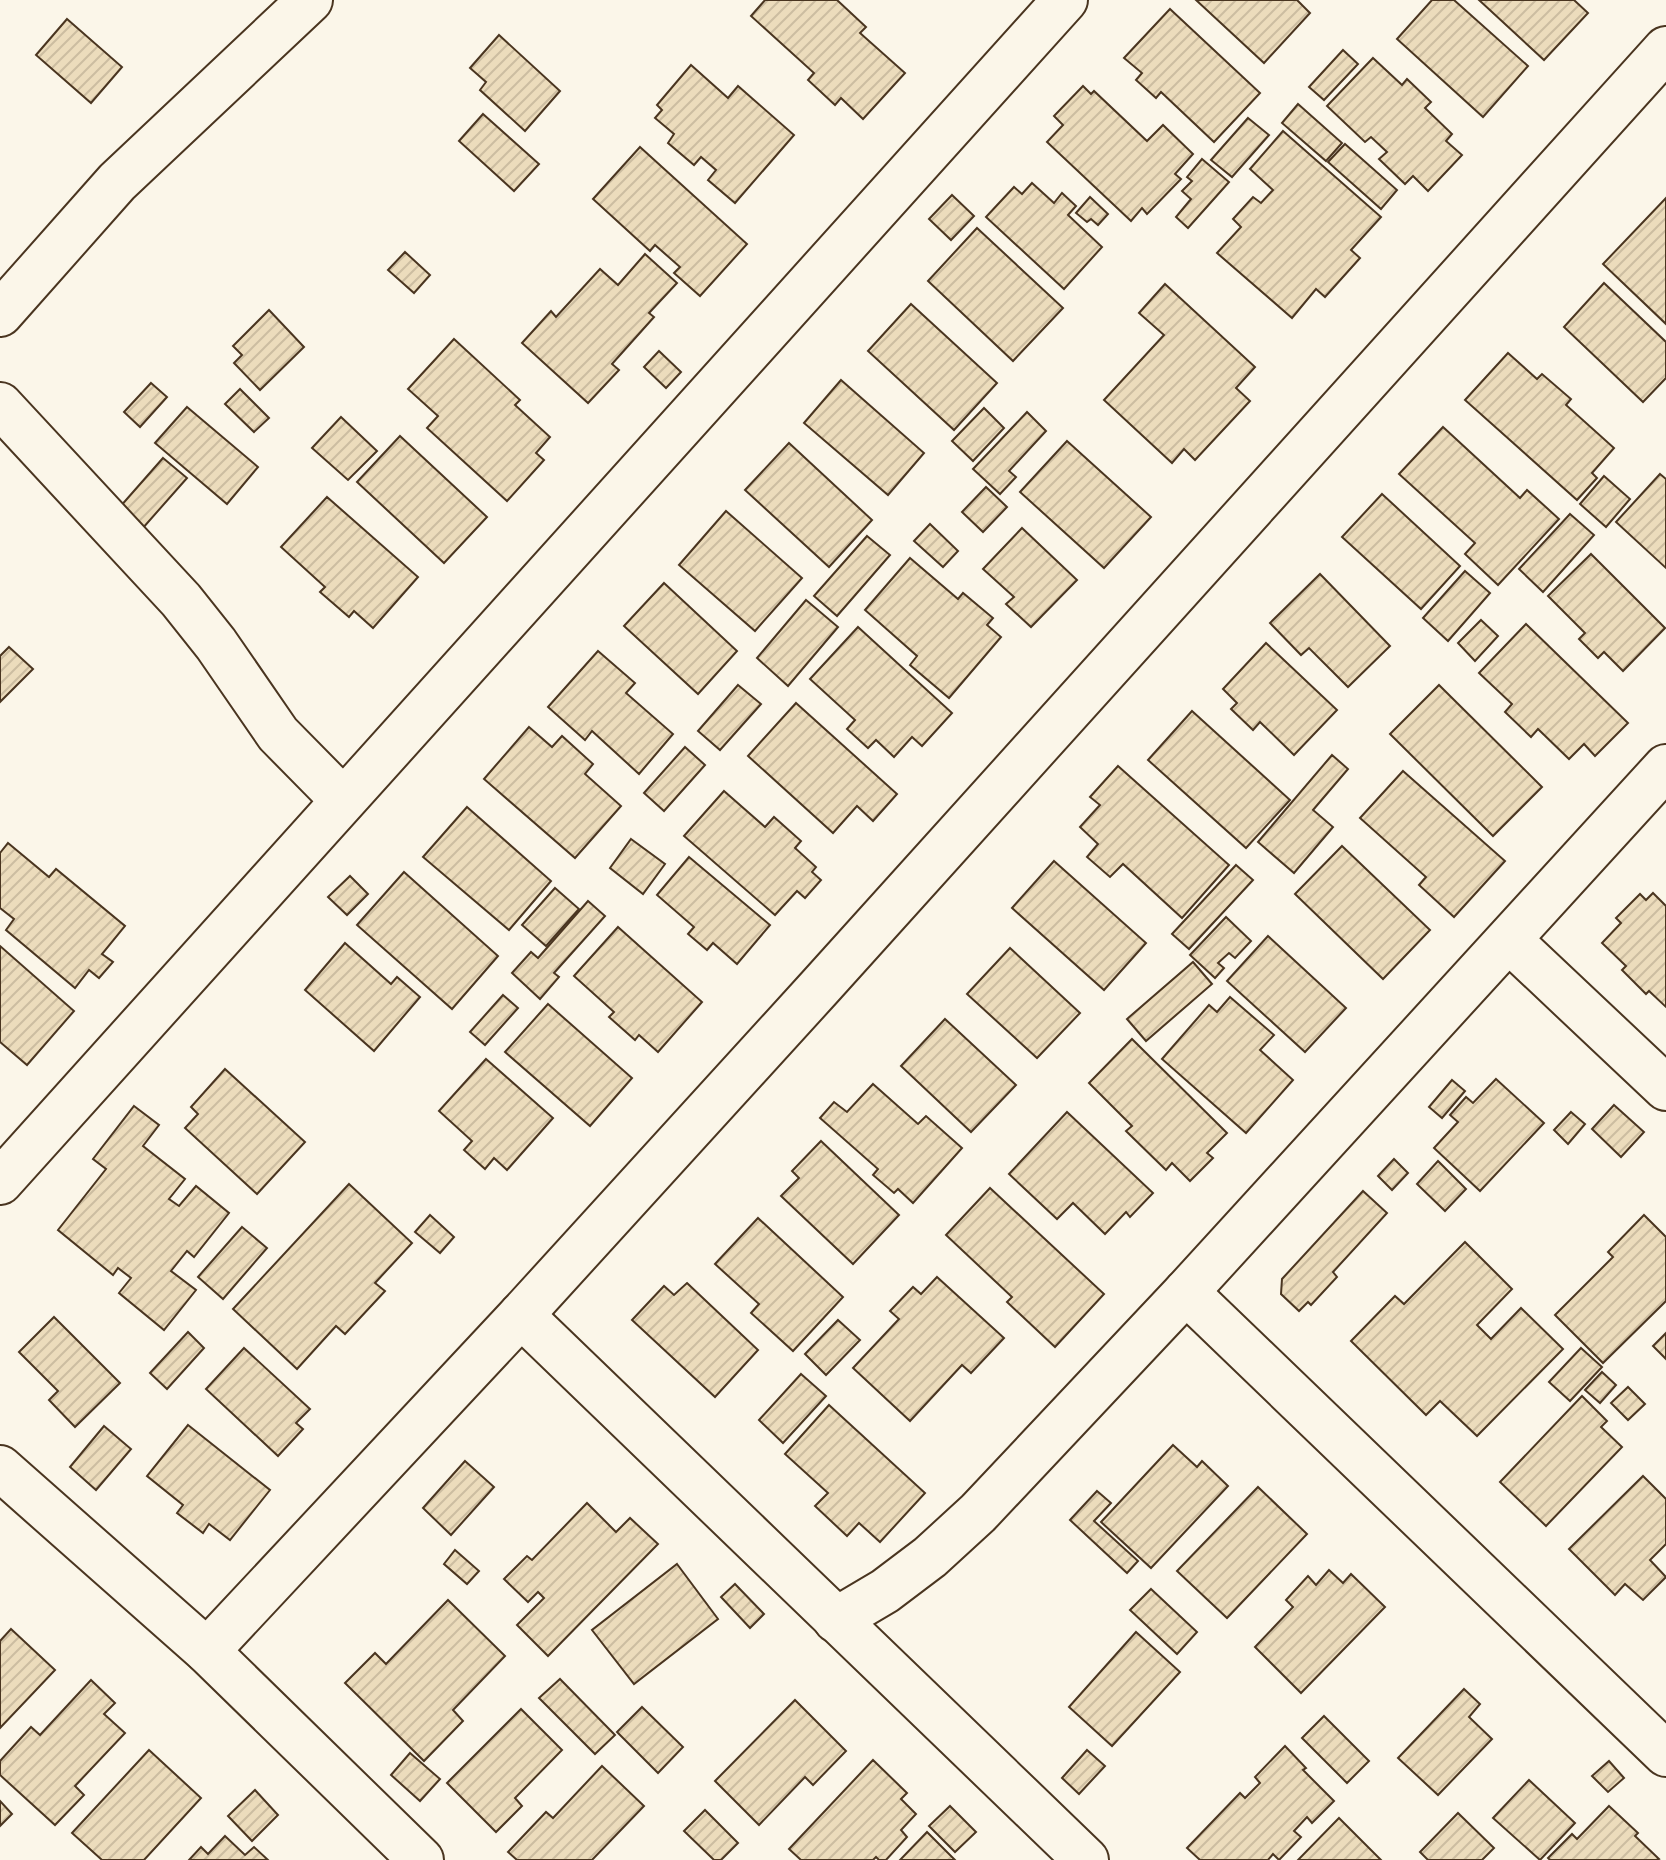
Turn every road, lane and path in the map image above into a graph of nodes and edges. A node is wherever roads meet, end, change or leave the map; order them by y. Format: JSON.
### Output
{"nodes":[{"id":1,"x":310,"y":0,"type":"edge"},
{"id":2,"x":1065,"y":0,"type":"edge"},
{"id":3,"x":1666,"y":49,"type":"edge"},
{"id":4,"x":0,"y":314,"type":"edge"},
{"id":5,"x":0,"y":405,"type":"edge"},
{"id":6,"x":1666,"y":767,"type":"edge"},
{"id":7,"x":343,"y":800,"type":"junction"},
{"id":8,"x":1509,"y":940,"type":"junction"},
{"id":9,"x":1666,"y":1088,"type":"edge"},
{"id":10,"x":0,"y":1182,"type":"edge"},
{"id":11,"x":1186,"y":1292,"type":"junction"},
{"id":12,"x":521,"y":1315,"type":"junction"},
{"id":13,"x":0,"y":1468,"type":"edge"},
{"id":14,"x":836,"y":1620,"type":"junction"},
{"id":15,"x":207,"y":1651,"type":"junction"},
{"id":16,"x":1666,"y":1754,"type":"edge"},
{"id":17,"x":421,"y":1860,"type":"edge"},
{"id":18,"x":1086,"y":1860,"type":"edge"}],
"edges":[{"from":1,"to":4,"type":"street"},
{"from":2,"to":7,"type":"street"},
{"from":3,"to":12,"type":"street"},
{"from":5,"to":7,"type":"street"},
{"from":6,"to":8,"type":"street"},
{"from":7,"to":10,"type":"street"},
{"from":8,"to":9,"type":"street"},
{"from":8,"to":11,"type":"street"},
{"from":11,"to":14,"type":"street"},
{"from":11,"to":16,"type":"street"},
{"from":12,"to":14,"type":"street"},
{"from":12,"to":15,"type":"street"},
{"from":13,"to":15,"type":"street"},
{"from":14,"to":18,"type":"street"},
{"from":15,"to":17,"type":"street"}]}
